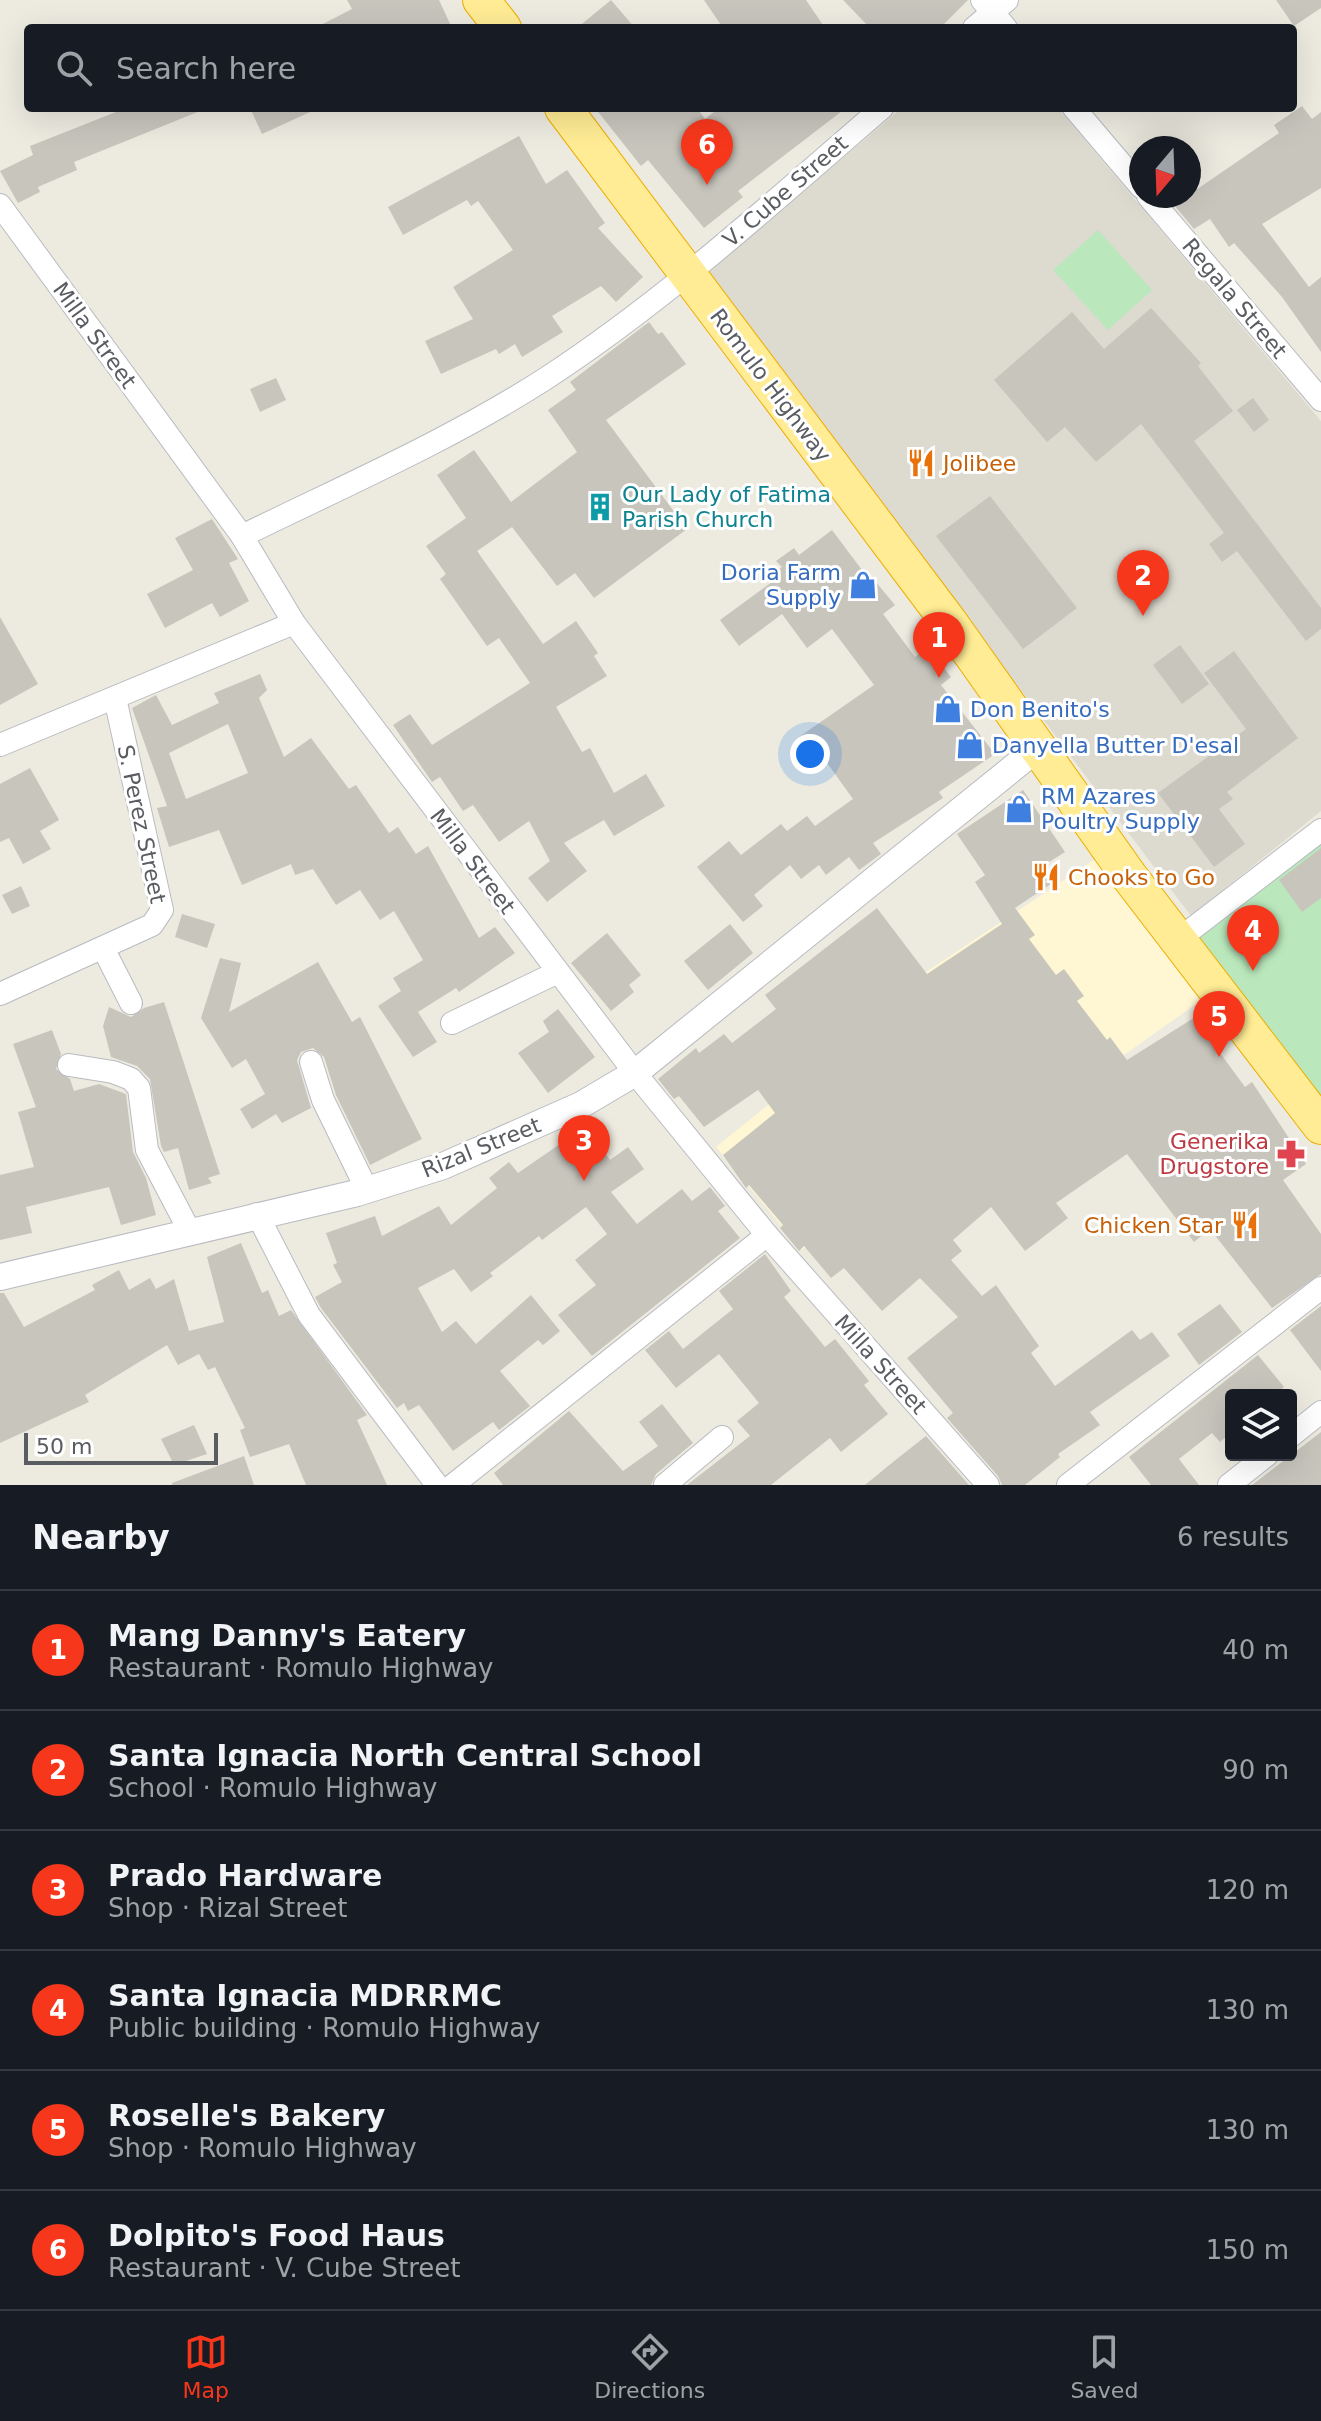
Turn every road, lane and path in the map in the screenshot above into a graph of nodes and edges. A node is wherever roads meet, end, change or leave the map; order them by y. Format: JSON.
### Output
{"nodes":[{"id":1,"x":481,"y":0,"type":"edge"},
{"id":2,"x":997,"y":10,"type":"edge"},
{"id":3,"x":500,"y":24,"type":"edge"},
{"id":4,"x":979,"y":24,"type":"edge"},
{"id":5,"x":566,"y":112,"type":"edge"},
{"id":6,"x":877,"y":112,"type":"edge"},
{"id":7,"x":1077,"y":112,"type":"edge"},
{"id":8,"x":1129,"y":173,"type":"edge"},
{"id":9,"x":0,"y":205,"type":"edge"},
{"id":10,"x":1158,"y":208,"type":"edge"},
{"id":11,"x":689,"y":274,"type":"junction"},
{"id":12,"x":1321,"y":400,"type":"edge"},
{"id":13,"x":242,"y":536,"type":"junction"},
{"id":14,"x":294,"y":623,"type":"junction"},
{"id":15,"x":115,"y":698,"type":"junction"},
{"id":16,"x":0,"y":745,"type":"edge"},
{"id":17,"x":1039,"y":747,"type":"junction"},
{"id":18,"x":1321,"y":830,"type":"edge"},
{"id":19,"x":1179,"y":939,"type":"junction"},
{"id":20,"x":103,"y":948,"type":"junction"},
{"id":21,"x":558,"y":972,"type":"junction"},
{"id":22,"x":0,"y":994,"type":"edge"},
{"id":23,"x":131,"y":1003,"type":"dead end"},
{"id":24,"x":452,"y":1023,"type":"dead end"},
{"id":25,"x":311,"y":1062,"type":"dead end"},
{"id":26,"x":69,"y":1065,"type":"dead end"},
{"id":27,"x":635,"y":1073,"type":"junction"},
{"id":28,"x":1321,"y":1126,"type":"edge"},
{"id":29,"x":367,"y":1190,"type":"junction"},
{"id":30,"x":257,"y":1214,"type":"junction"},
{"id":31,"x":189,"y":1230,"type":"junction"},
{"id":32,"x":767,"y":1235,"type":"junction"},
{"id":33,"x":0,"y":1277,"type":"edge"},
{"id":34,"x":1321,"y":1288,"type":"edge"},
{"id":35,"x":1321,"y":1412,"type":"edge"},
{"id":36,"x":1297,"y":1431,"type":"edge"},
{"id":37,"x":722,"y":1437,"type":"dead end"},
{"id":38,"x":1259,"y":1461,"type":"edge"},
{"id":39,"x":437,"y":1485,"type":"edge"},
{"id":40,"x":453,"y":1485,"type":"edge"},
{"id":41,"x":665,"y":1485,"type":"edge"},
{"id":42,"x":988,"y":1485,"type":"edge"},
{"id":43,"x":1068,"y":1485,"type":"edge"},
{"id":44,"x":1229,"y":1485,"type":"edge"}],
"edges":[{"from":1,"to":3,"type":"highway"},
{"from":2,"to":4,"type":"street"},
{"from":5,"to":11,"type":"highway","name":"Romulo Highway"},
{"from":6,"to":11,"type":"street","name":"V. Cube Street"},
{"from":7,"to":8,"type":"street"},
{"from":9,"to":13,"type":"street","name":"Milla Street"},
{"from":10,"to":12,"type":"street","name":"Regala Street"},
{"from":11,"to":13,"type":"street","name":"V. Cube Street"},
{"from":11,"to":17,"type":"highway","name":"Romulo Highway"},
{"from":13,"to":14,"type":"street","name":"Milla Street"},
{"from":14,"to":15,"type":"street"},
{"from":14,"to":21,"type":"street","name":"Milla Street"},
{"from":15,"to":16,"type":"street"},
{"from":15,"to":20,"type":"street","name":"S. Perez Street"},
{"from":17,"to":19,"type":"highway","name":"Romulo Highway"},
{"from":17,"to":27,"type":"street","name":"Rizal Street"},
{"from":18,"to":19,"type":"street"},
{"from":19,"to":28,"type":"highway","name":"Romulo Highway"},
{"from":20,"to":22,"type":"street","name":"S. Perez Street"},
{"from":20,"to":23,"type":"street"},
{"from":21,"to":24,"type":"street"},
{"from":21,"to":27,"type":"street","name":"Milla Street"},
{"from":25,"to":29,"type":"street"},
{"from":26,"to":31,"type":"street"},
{"from":27,"to":29,"type":"street","name":"Rizal Street"},
{"from":27,"to":32,"type":"street","name":"Milla Street"},
{"from":29,"to":30,"type":"street","name":"Rizal Street"},
{"from":30,"to":31,"type":"street","name":"Rizal Street"},
{"from":30,"to":39,"type":"street"},
{"from":31,"to":33,"type":"street","name":"Rizal Street"},
{"from":32,"to":40,"type":"street"},
{"from":32,"to":42,"type":"street","name":"Milla Street"},
{"from":34,"to":43,"type":"street"},
{"from":35,"to":36,"type":"street"},
{"from":37,"to":41,"type":"street"},
{"from":38,"to":44,"type":"street"}]}
